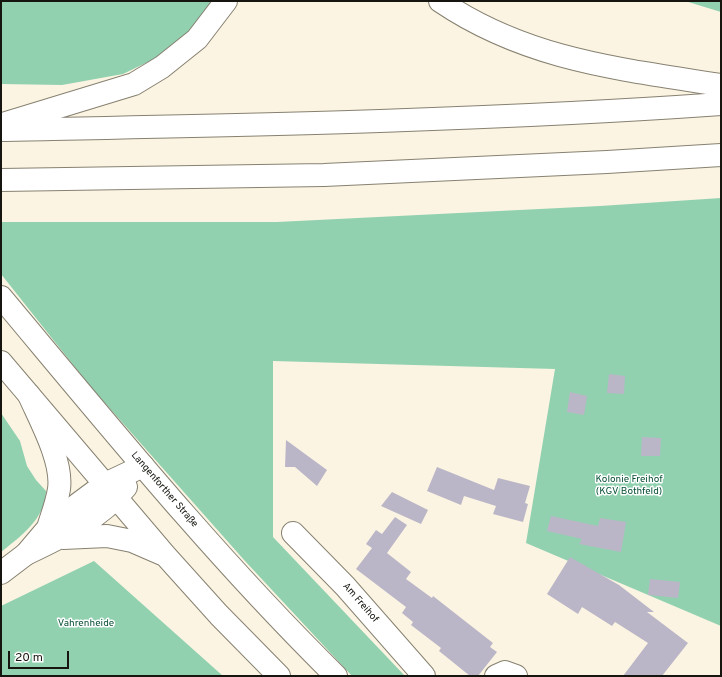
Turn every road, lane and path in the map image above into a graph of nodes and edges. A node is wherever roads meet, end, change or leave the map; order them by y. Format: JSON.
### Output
{"nodes":[{"id":1,"x":226,"y":1,"type":"edge"},
{"id":2,"x":440,"y":1,"type":"edge"},
{"id":3,"x":721,"y":85,"type":"edge"},
{"id":4,"x":721,"y":104,"type":"edge"},
{"id":5,"x":1,"y":125,"type":"edge"},
{"id":6,"x":1,"y":130,"type":"edge"},
{"id":7,"x":721,"y":155,"type":"edge"},
{"id":8,"x":1,"y":180,"type":"edge"},
{"id":9,"x":1,"y":297,"type":"edge"},
{"id":10,"x":1,"y":362,"type":"edge"},
{"id":11,"x":29,"y":395,"type":"junction"},
{"id":12,"x":143,"y":466,"type":"junction"},
{"id":13,"x":111,"y":491,"type":"junction"},
{"id":14,"x":54,"y":533,"type":"junction"},
{"id":15,"x":293,"y":533,"type":"dead end"},
{"id":16,"x":165,"y":555,"type":"junction"},
{"id":17,"x":1,"y":573,"type":"edge"},
{"id":18,"x":279,"y":676,"type":"edge"},
{"id":19,"x":336,"y":676,"type":"edge"},
{"id":20,"x":424,"y":676,"type":"edge"},
{"id":21,"x":496,"y":676,"type":"edge"},
{"id":22,"x":516,"y":676,"type":"edge"}],
"edges":[{"from":1,"to":5,"type":"main road"},
{"from":2,"to":3,"type":"main road"},
{"from":4,"to":6,"type":"main road"},
{"from":7,"to":8,"type":"main road"},
{"from":9,"to":12,"type":"main road","name":"Langenforther Straße"},
{"from":10,"to":11,"type":"main road"},
{"from":11,"to":13,"type":"main road"},
{"from":11,"to":14,"type":"main road"},
{"from":12,"to":13,"type":"main road"},
{"from":12,"to":19,"type":"main road","name":"Langenforther Straße"},
{"from":13,"to":14,"type":"main road"},
{"from":13,"to":16,"type":"main road"},
{"from":14,"to":16,"type":"main road"},
{"from":14,"to":17,"type":"main road"},
{"from":15,"to":20,"type":"main road","name":"Am Freihof"},
{"from":16,"to":18,"type":"main road"},
{"from":21,"to":22,"type":"main road"}]}
